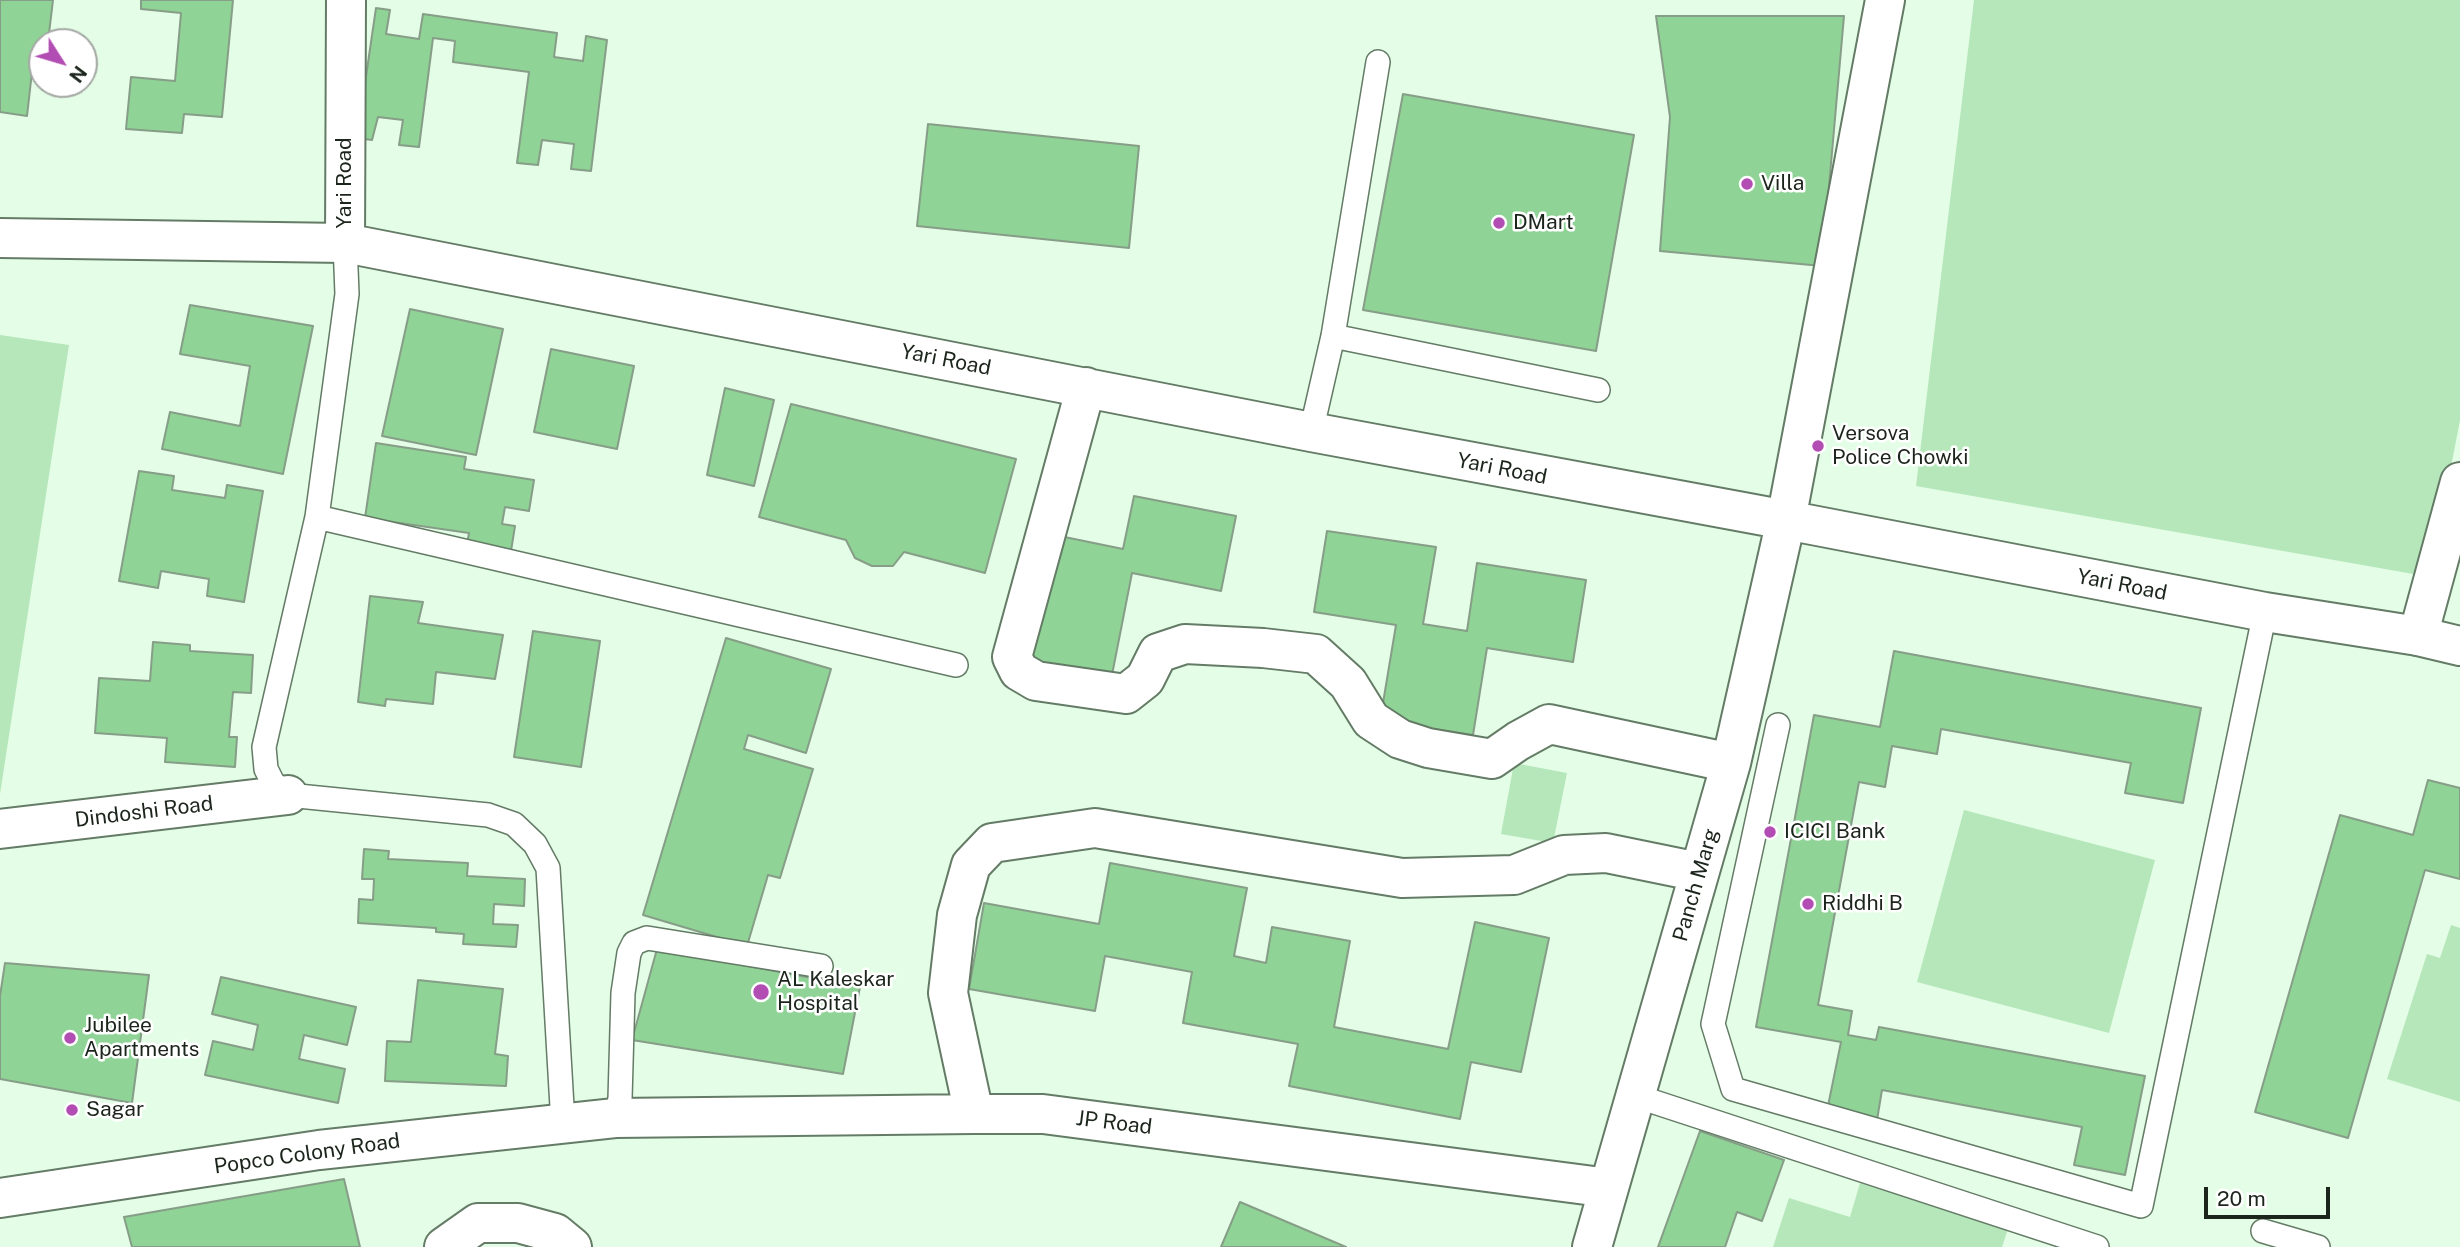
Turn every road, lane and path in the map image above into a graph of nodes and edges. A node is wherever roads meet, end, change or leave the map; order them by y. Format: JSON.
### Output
{"nodes":[{"id":1,"x":346,"y":0,"type":"edge"},
{"id":2,"x":1885,"y":0,"type":"edge"},
{"id":3,"x":1378,"y":62,"type":"dead end"},
{"id":4,"x":0,"y":238,"type":"edge"},
{"id":5,"x":345,"y":243,"type":"junction"},
{"id":6,"x":1334,"y":336,"type":"junction"},
{"id":7,"x":1086,"y":387,"type":"junction"},
{"id":8,"x":1598,"y":390,"type":"dead end"},
{"id":9,"x":1311,"y":432,"type":"junction"},
{"id":10,"x":2460,"y":482,"type":"edge"},
{"id":11,"x":317,"y":517,"type":"junction"},
{"id":12,"x":1786,"y":520,"type":"junction"},
{"id":13,"x":2265,"y":612,"type":"junction"},
{"id":14,"x":2418,"y":636,"type":"junction"},
{"id":15,"x":2460,"y":646,"type":"edge"},
{"id":16,"x":956,"y":666,"type":"dead end"},
{"id":17,"x":1778,"y":724,"type":"dead end"},
{"id":18,"x":1731,"y":763,"type":"junction"},
{"id":19,"x":288,"y":795,"type":"junction"},
{"id":20,"x":0,"y":829,"type":"edge"},
{"id":21,"x":1699,"y":872,"type":"junction"},
{"id":22,"x":821,"y":966,"type":"dead end"},
{"id":23,"x":1636,"y":1096,"type":"junction"},
{"id":24,"x":974,"y":1114,"type":"junction"},
{"id":25,"x":615,"y":1118,"type":"junction"},
{"id":26,"x":563,"y":1124,"type":"junction"},
{"id":27,"x":1609,"y":1188,"type":"junction"},
{"id":28,"x":0,"y":1199,"type":"edge"},
{"id":29,"x":2263,"y":1231,"type":"dead end"},
{"id":30,"x":444,"y":1247,"type":"edge"},
{"id":31,"x":572,"y":1247,"type":"edge"},
{"id":32,"x":1592,"y":1247,"type":"edge"},
{"id":33,"x":2097,"y":1247,"type":"edge"},
{"id":34,"x":2318,"y":1247,"type":"edge"}],
"edges":[{"from":1,"to":5,"type":"street","name":"Yari Road"},
{"from":2,"to":12,"type":"street"},
{"from":3,"to":6,"type":"lane"},
{"from":4,"to":5,"type":"street"},
{"from":5,"to":7,"type":"street","name":"Yari Road"},
{"from":5,"to":11,"type":"lane"},
{"from":6,"to":8,"type":"lane"},
{"from":6,"to":9,"type":"lane"},
{"from":7,"to":9,"type":"street","name":"Yari Road"},
{"from":7,"to":18,"type":"street"},
{"from":9,"to":12,"type":"street","name":"Yari Road"},
{"from":10,"to":14,"type":"street"},
{"from":11,"to":16,"type":"lane"},
{"from":11,"to":19,"type":"lane"},
{"from":12,"to":13,"type":"street","name":"Yari Road"},
{"from":12,"to":18,"type":"street","name":"Panch Marg"},
{"from":13,"to":14,"type":"street","name":"Yari Road"},
{"from":13,"to":17,"type":"lane"},
{"from":14,"to":15,"type":"street","name":"Yari Road"},
{"from":18,"to":21,"type":"street","name":"Panch Marg"},
{"from":19,"to":20,"type":"street","name":"Dindoshi Road"},
{"from":19,"to":26,"type":"lane"},
{"from":21,"to":23,"type":"street","name":"Panch Marg"},
{"from":21,"to":24,"type":"street"},
{"from":22,"to":25,"type":"lane"},
{"from":23,"to":27,"type":"street","name":"Panch Marg"},
{"from":23,"to":33,"type":"lane"},
{"from":24,"to":25,"type":"street","name":"JP Road"},
{"from":24,"to":27,"type":"street","name":"JP Road"},
{"from":25,"to":26,"type":"street","name":"Popco Colony Road"},
{"from":26,"to":28,"type":"street","name":"Popco Colony Road"},
{"from":27,"to":32,"type":"street","name":"Panch Marg"},
{"from":29,"to":34,"type":"lane"},
{"from":30,"to":31,"type":"street"}]}
